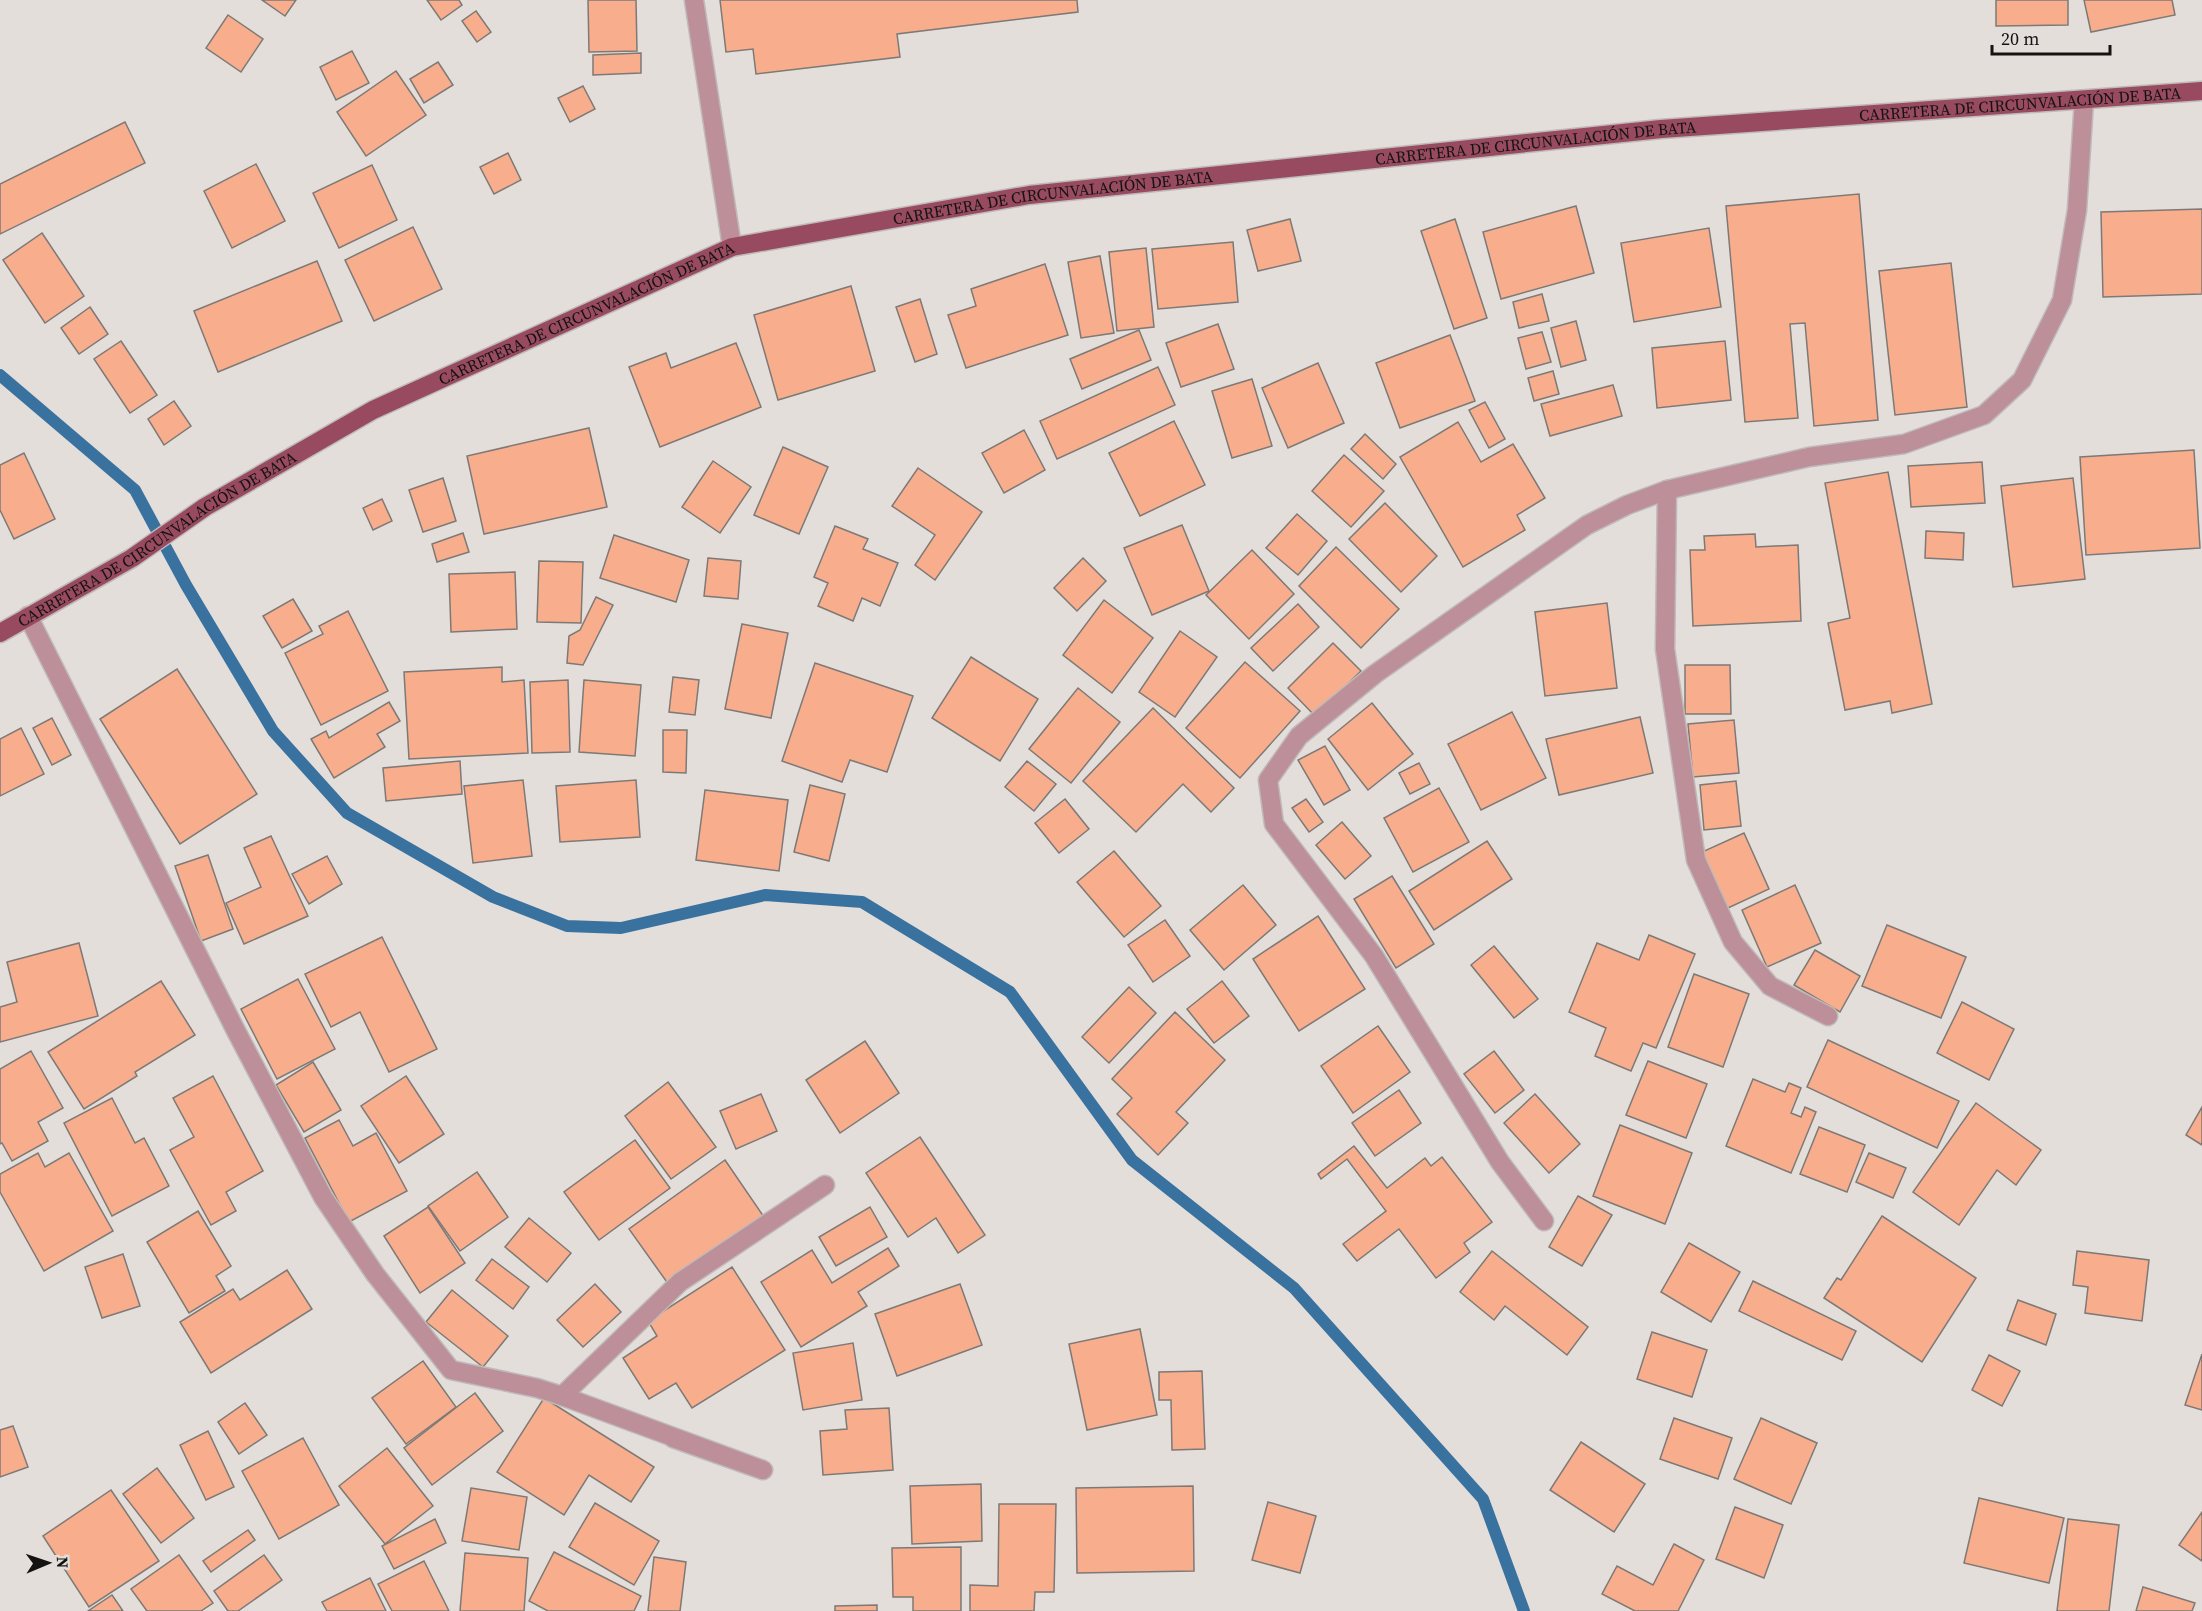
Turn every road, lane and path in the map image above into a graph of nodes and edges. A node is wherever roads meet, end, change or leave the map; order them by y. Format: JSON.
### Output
{"nodes":[{"id":1,"x":694,"y":0,"type":"edge"},
{"id":2,"x":2202,"y":91,"type":"edge"},
{"id":3,"x":2084,"y":99,"type":"junction"},
{"id":4,"x":732,"y":247,"type":"junction"},
{"id":5,"x":1667,"y":490,"type":"junction"},
{"id":6,"x":28,"y":616,"type":"junction"},
{"id":7,"x":0,"y":633,"type":"edge"},
{"id":8,"x":1828,"y":1016,"type":"dead end"},
{"id":9,"x":825,"y":1185,"type":"dead end"},
{"id":10,"x":1544,"y":1221,"type":"dead end"},
{"id":11,"x":562,"y":1396,"type":"junction"},
{"id":12,"x":673,"y":1438,"type":"dead end"}],
"edges":[{"from":1,"to":4,"type":"street"},
{"from":2,"to":3,"type":"main road","name":"CARRETERA DE CIRCUNVALACIÓN DE BATA"},
{"from":3,"to":4,"type":"main road","name":"CARRETERA DE CIRCUNVALACIÓN DE BATA"},
{"from":3,"to":5,"type":"street"},
{"from":4,"to":6,"type":"main road","name":"CARRETERA DE CIRCUNVALACIÓN DE BATA"},
{"from":5,"to":8,"type":"street"},
{"from":5,"to":10,"type":"street"},
{"from":6,"to":7,"type":"main road","name":"CARRETERA DE CIRCUNVALACIÓN DE BATA"},
{"from":6,"to":11,"type":"street"},
{"from":9,"to":11,"type":"street"},
{"from":11,"to":12,"type":"street"}]}
